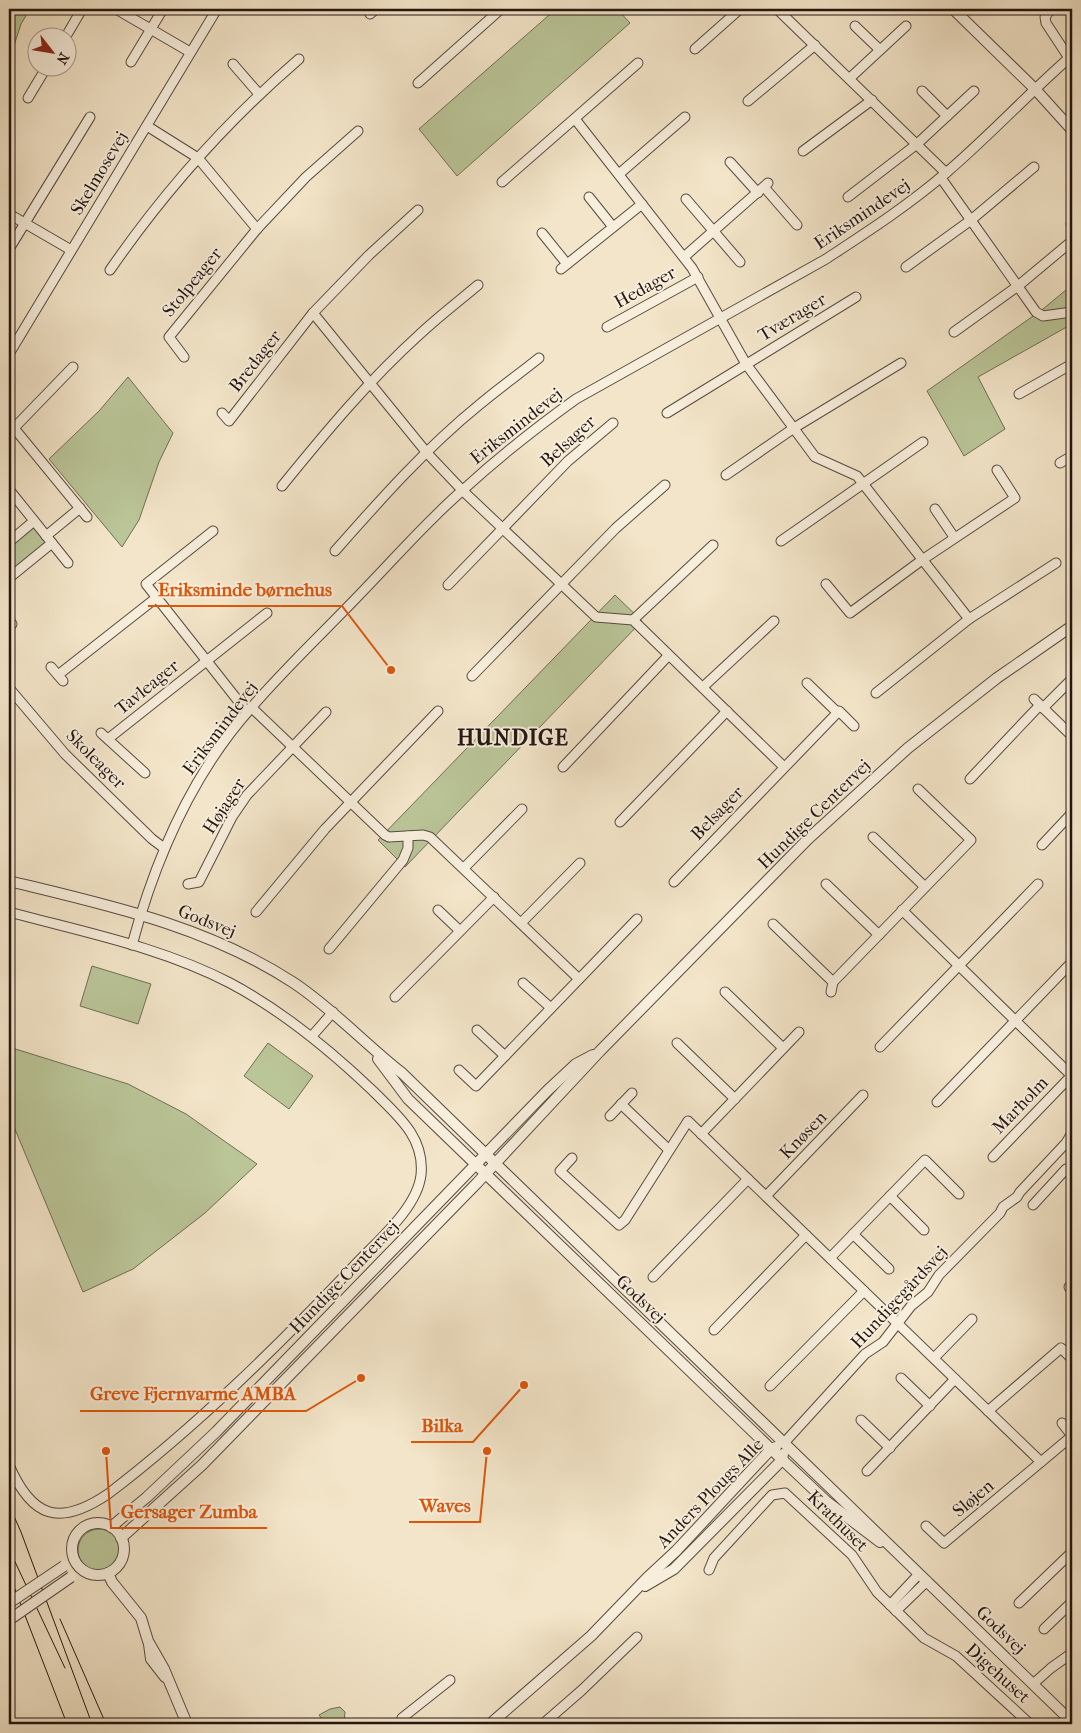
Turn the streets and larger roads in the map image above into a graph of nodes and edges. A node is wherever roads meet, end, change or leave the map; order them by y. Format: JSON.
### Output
{"nodes":[{"id":1,"x":82,"y":9,"type":"edge"},
{"id":2,"x":116,"y":9,"type":"edge"},
{"id":3,"x":163,"y":9,"type":"edge"},
{"id":4,"x":217,"y":9,"type":"edge"},
{"id":5,"x":501,"y":9,"type":"edge"},
{"id":6,"x":740,"y":9,"type":"edge"},
{"id":7,"x":953,"y":9,"type":"edge"},
{"id":8,"x":1051,"y":9,"type":"edge"},
{"id":9,"x":781,"y":10,"type":"edge"},
{"id":10,"x":491,"y":12,"type":"edge"},
{"id":11,"x":855,"y":26,"type":"dead end"},
{"id":12,"x":906,"y":26,"type":"dead end"},
{"id":13,"x":71,"y":28,"type":"edge"},
{"id":14,"x":151,"y":29,"type":"junction"},
{"id":15,"x":815,"y":45,"type":"junction"},
{"id":16,"x":696,"y":50,"type":"dead end"},
{"id":17,"x":880,"y":50,"type":"junction"},
{"id":18,"x":190,"y":52,"type":"junction"},
{"id":19,"x":299,"y":58,"type":"dead end"},
{"id":20,"x":1071,"y":59,"type":"edge"},
{"id":21,"x":132,"y":62,"type":"dead end"},
{"id":22,"x":638,"y":63,"type":"dead end"},
{"id":23,"x":233,"y":64,"type":"dead end"},
{"id":24,"x":40,"y":78,"type":"edge"},
{"id":25,"x":850,"y":78,"type":"junction"},
{"id":26,"x":418,"y":83,"type":"dead end"},
{"id":27,"x":1035,"y":89,"type":"junction"},
{"id":28,"x":922,"y":91,"type":"dead end"},
{"id":29,"x":974,"y":91,"type":"dead end"},
{"id":30,"x":259,"y":94,"type":"junction"},
{"id":31,"x":28,"y":98,"type":"dead end"},
{"id":32,"x":872,"y":100,"type":"junction"},
{"id":33,"x":748,"y":101,"type":"dead end"},
{"id":34,"x":947,"y":116,"type":"junction"},
{"id":35,"x":90,"y":117,"type":"dead end"},
{"id":36,"x":685,"y":117,"type":"dead end"},
{"id":37,"x":575,"y":119,"type":"junction"},
{"id":38,"x":147,"y":126,"type":"junction"},
{"id":39,"x":358,"y":130,"type":"dead end"},
{"id":40,"x":1072,"y":130,"type":"edge"},
{"id":41,"x":917,"y":144,"type":"junction"},
{"id":42,"x":803,"y":151,"type":"dead end"},
{"id":43,"x":198,"y":158,"type":"junction"},
{"id":44,"x":730,"y":162,"type":"dead end"},
{"id":45,"x":1034,"y":167,"type":"dead end"},
{"id":46,"x":619,"y":174,"type":"junction"},
{"id":47,"x":943,"y":175,"type":"junction"},
{"id":48,"x":502,"y":182,"type":"dead end"},
{"id":49,"x":763,"y":188,"type":"junction"},
{"id":50,"x":848,"y":196,"type":"dead end"},
{"id":51,"x":589,"y":197,"type":"dead end"},
{"id":52,"x":686,"y":199,"type":"dead end"},
{"id":53,"x":642,"y":204,"type":"junction"},
{"id":54,"x":418,"y":210,"type":"dead end"},
{"id":55,"x":9,"y":214,"type":"edge"},
{"id":56,"x":971,"y":220,"type":"junction"},
{"id":57,"x":24,"y":223,"type":"junction"},
{"id":58,"x":797,"y":225,"type":"dead end"},
{"id":59,"x":613,"y":227,"type":"junction"},
{"id":60,"x":256,"y":230,"type":"junction"},
{"id":61,"x":714,"y":231,"type":"junction"},
{"id":62,"x":542,"y":233,"type":"dead end"},
{"id":63,"x":1072,"y":240,"type":"edge"},
{"id":64,"x":9,"y":249,"type":"edge"},
{"id":65,"x":71,"y":250,"type":"junction"},
{"id":66,"x":684,"y":257,"type":"junction"},
{"id":67,"x":740,"y":262,"type":"dead end"},
{"id":68,"x":906,"y":267,"type":"dead end"},
{"id":69,"x":110,"y":270,"type":"dead end"},
{"id":70,"x":698,"y":277,"type":"junction"},
{"id":71,"x":478,"y":285,"type":"dead end"},
{"id":72,"x":1018,"y":286,"type":"junction"},
{"id":73,"x":856,"y":297,"type":"dead end"},
{"id":74,"x":1072,"y":312,"type":"edge"},
{"id":75,"x":313,"y":314,"type":"junction"},
{"id":76,"x":720,"y":317,"type":"junction"},
{"id":77,"x":607,"y":327,"type":"dead end"},
{"id":78,"x":954,"y":332,"type":"dead end"},
{"id":79,"x":9,"y":354,"type":"edge"},
{"id":80,"x":184,"y":357,"type":"dead end"},
{"id":81,"x":539,"y":358,"type":"dead end"},
{"id":82,"x":901,"y":363,"type":"dead end"},
{"id":83,"x":746,"y":364,"type":"junction"},
{"id":84,"x":1072,"y":364,"type":"edge"},
{"id":85,"x":73,"y":367,"type":"dead end"},
{"id":86,"x":369,"y":384,"type":"junction"},
{"id":87,"x":1019,"y":394,"type":"dead end"},
{"id":88,"x":222,"y":413,"type":"dead end"},
{"id":89,"x":667,"y":413,"type":"dead end"},
{"id":90,"x":614,"y":423,"type":"dead end"},
{"id":91,"x":11,"y":425,"type":"edge"},
{"id":92,"x":794,"y":428,"type":"junction"},
{"id":93,"x":923,"y":442,"type":"dead end"},
{"id":94,"x":427,"y":453,"type":"junction"},
{"id":95,"x":1072,"y":456,"type":"edge"},
{"id":96,"x":1060,"y":463,"type":"dead end"},
{"id":97,"x":996,"y":470,"type":"dead end"},
{"id":98,"x":726,"y":475,"type":"dead end"},
{"id":99,"x":862,"y":483,"type":"junction"},
{"id":100,"x":665,"y":485,"type":"dead end"},
{"id":101,"x":282,"y":486,"type":"dead end"},
{"id":102,"x":462,"y":490,"type":"junction"},
{"id":103,"x":11,"y":492,"type":"dead end"},
{"id":104,"x":80,"y":508,"type":"junction"},
{"id":105,"x":936,"y":509,"type":"dead end"},
{"id":106,"x":87,"y":517,"type":"dead end"},
{"id":107,"x":34,"y":521,"type":"junction"},
{"id":108,"x":502,"y":527,"type":"junction"},
{"id":109,"x":213,"y":531,"type":"dead end"},
{"id":110,"x":954,"y":537,"type":"junction"},
{"id":111,"x":49,"y":540,"type":"junction"},
{"id":112,"x":781,"y":541,"type":"dead end"},
{"id":113,"x":9,"y":542,"type":"edge"},
{"id":114,"x":713,"y":545,"type":"dead end"},
{"id":115,"x":335,"y":551,"type":"dead end"},
{"id":116,"x":922,"y":560,"type":"junction"},
{"id":117,"x":68,"y":563,"type":"dead end"},
{"id":118,"x":1056,"y":563,"type":"dead end"},
{"id":119,"x":9,"y":578,"type":"edge"},
{"id":120,"x":562,"y":584,"type":"junction"},
{"id":121,"x":826,"y":584,"type":"dead end"},
{"id":122,"x":448,"y":585,"type":"dead end"},
{"id":123,"x":156,"y":598,"type":"junction"},
{"id":124,"x":267,"y":613,"type":"dead end"},
{"id":125,"x":969,"y":619,"type":"junction"},
{"id":126,"x":632,"y":620,"type":"junction"},
{"id":127,"x":774,"y":621,"type":"dead end"},
{"id":128,"x":1072,"y":626,"type":"edge"},
{"id":129,"x":668,"y":656,"type":"junction"},
{"id":130,"x":206,"y":661,"type":"junction"},
{"id":131,"x":51,"y":667,"type":"dead end"},
{"id":132,"x":472,"y":676,"type":"dead end"},
{"id":133,"x":1072,"y":679,"type":"edge"},
{"id":134,"x":807,"y":683,"type":"dead end"},
{"id":135,"x":703,"y":687,"type":"junction"},
{"id":136,"x":9,"y":688,"type":"edge"},
{"id":137,"x":876,"y":693,"type":"dead end"},
{"id":138,"x":1039,"y":704,"type":"junction"},
{"id":139,"x":249,"y":709,"type":"junction"},
{"id":140,"x":438,"y":711,"type":"dead end"},
{"id":141,"x":727,"y":711,"type":"junction"},
{"id":142,"x":326,"y":712,"type":"dead end"},
{"id":143,"x":838,"y":713,"type":"junction"},
{"id":144,"x":854,"y":726,"type":"dead end"},
{"id":145,"x":1072,"y":736,"type":"edge"},
{"id":146,"x":292,"y":746,"type":"junction"},
{"id":147,"x":563,"y":767,"type":"dead end"},
{"id":148,"x":784,"y":767,"type":"junction"},
{"id":149,"x":145,"y":773,"type":"dead end"},
{"id":150,"x":970,"y":779,"type":"dead end"},
{"id":151,"x":918,"y":789,"type":"dead end"},
{"id":152,"x":350,"y":802,"type":"junction"},
{"id":153,"x":522,"y":809,"type":"dead end"},
{"id":154,"x":1072,"y":813,"type":"edge"},
{"id":155,"x":620,"y":822,"type":"dead end"},
{"id":156,"x":408,"y":836,"type":"junction"},
{"id":157,"x":873,"y":837,"type":"dead end"},
{"id":158,"x":1042,"y":845,"type":"dead end"},
{"id":159,"x":164,"y":848,"type":"junction"},
{"id":160,"x":580,"y":863,"type":"dead end"},
{"id":161,"x":464,"y":868,"type":"junction"},
{"id":162,"x":9,"y":881,"type":"edge"},
{"id":163,"x":674,"y":882,"type":"dead end"},
{"id":164,"x":188,"y":884,"type":"dead end"},
{"id":165,"x":826,"y":884,"type":"dead end"},
{"id":166,"x":1038,"y":884,"type":"dead end"},
{"id":167,"x":925,"y":887,"type":"junction"},
{"id":168,"x":494,"y":897,"type":"junction"},
{"id":169,"x":438,"y":910,"type":"dead end"},
{"id":170,"x":902,"y":910,"type":"junction"},
{"id":171,"x":9,"y":912,"type":"edge"},
{"id":172,"x":256,"y":912,"type":"dead end"},
{"id":173,"x":141,"y":913,"type":"junction"},
{"id":174,"x":637,"y":919,"type":"dead end"},
{"id":175,"x":521,"y":924,"type":"junction"},
{"id":176,"x":773,"y":924,"type":"dead end"},
{"id":177,"x":460,"y":931,"type":"junction"},
{"id":178,"x":879,"y":935,"type":"junction"},
{"id":179,"x":132,"y":945,"type":"junction"},
{"id":180,"x":329,"y":949,"type":"dead end"},
{"id":181,"x":1072,"y":962,"type":"edge"},
{"id":182,"x":959,"y":966,"type":"junction"},
{"id":183,"x":579,"y":979,"type":"junction"},
{"id":184,"x":833,"y":982,"type":"junction"},
{"id":185,"x":523,"y":983,"type":"dead end"},
{"id":186,"x":725,"y":992,"type":"dead end"},
{"id":187,"x":830,"y":992,"type":"dead end"},
{"id":188,"x":395,"y":997,"type":"dead end"},
{"id":189,"x":551,"y":1008,"type":"junction"},
{"id":190,"x":333,"y":1012,"type":"junction"},
{"id":191,"x":1015,"y":1020,"type":"junction"},
{"id":192,"x":477,"y":1030,"type":"dead end"},
{"id":193,"x":799,"y":1032,"type":"dead end"},
{"id":194,"x":312,"y":1036,"type":"junction"},
{"id":195,"x":677,"y":1043,"type":"dead end"},
{"id":196,"x":367,"y":1044,"type":"junction"},
{"id":197,"x":880,"y":1047,"type":"dead end"},
{"id":198,"x":783,"y":1048,"type":"junction"},
{"id":199,"x":600,"y":1051,"type":"junction"},
{"id":200,"x":505,"y":1056,"type":"junction"},
{"id":201,"x":459,"y":1070,"type":"dead end"},
{"id":202,"x":1072,"y":1075,"type":"edge"},
{"id":203,"x":632,"y":1093,"type":"dead end"},
{"id":204,"x":863,"y":1095,"type":"dead end"},
{"id":205,"x":735,"y":1099,"type":"junction"},
{"id":206,"x":937,"y":1102,"type":"dead end"},
{"id":207,"x":621,"y":1104,"type":"junction"},
{"id":208,"x":610,"y":1116,"type":"dead end"},
{"id":209,"x":1072,"y":1133,"type":"edge"},
{"id":210,"x":701,"y":1134,"type":"junction"},
{"id":211,"x":668,"y":1149,"type":"junction"},
{"id":212,"x":485,"y":1154,"type":"junction"},
{"id":213,"x":992,"y":1157,"type":"dead end"},
{"id":214,"x":572,"y":1158,"type":"dead end"},
{"id":215,"x":495,"y":1164,"type":"junction"},
{"id":216,"x":476,"y":1165,"type":"junction"},
{"id":217,"x":1066,"y":1169,"type":"dead end"},
{"id":218,"x":486,"y":1174,"type":"junction"},
{"id":219,"x":1036,"y":1174,"type":"junction"},
{"id":220,"x":748,"y":1179,"type":"junction"},
{"id":221,"x":1050,"y":1186,"type":"junction"},
{"id":222,"x":959,"y":1194,"type":"dead end"},
{"id":223,"x":766,"y":1196,"type":"junction"},
{"id":224,"x":890,"y":1196,"type":"junction"},
{"id":225,"x":1033,"y":1205,"type":"dead end"},
{"id":226,"x":924,"y":1230,"type":"dead end"},
{"id":227,"x":853,"y":1234,"type":"junction"},
{"id":228,"x":806,"y":1235,"type":"junction"},
{"id":229,"x":830,"y":1258,"type":"junction"},
{"id":230,"x":890,"y":1269,"type":"dead end"},
{"id":231,"x":653,"y":1276,"type":"dead end"},
{"id":232,"x":864,"y":1291,"type":"junction"},
{"id":233,"x":972,"y":1319,"type":"dead end"},
{"id":234,"x":897,"y":1324,"type":"junction"},
{"id":235,"x":714,"y":1330,"type":"dead end"},
{"id":236,"x":934,"y":1358,"type":"junction"},
{"id":237,"x":1072,"y":1359,"type":"edge"},
{"id":238,"x":901,"y":1378,"type":"dead end"},
{"id":239,"x":955,"y":1379,"type":"junction"},
{"id":240,"x":770,"y":1386,"type":"dead end"},
{"id":241,"x":930,"y":1406,"type":"junction"},
{"id":242,"x":988,"y":1411,"type":"junction"},
{"id":243,"x":861,"y":1420,"type":"dead end"},
{"id":244,"x":1062,"y":1423,"type":"dead end"},
{"id":245,"x":1072,"y":1436,"type":"edge"},
{"id":246,"x":784,"y":1443,"type":"junction"},
{"id":247,"x":890,"y":1448,"type":"junction"},
{"id":248,"x":771,"y":1449,"type":"junction"},
{"id":249,"x":782,"y":1460,"type":"junction"},
{"id":250,"x":1042,"y":1462,"type":"junction"},
{"id":251,"x":9,"y":1465,"type":"edge"},
{"id":252,"x":868,"y":1471,"type":"dead end"},
{"id":253,"x":926,"y":1526,"type":"dead end"},
{"id":254,"x":111,"y":1527,"type":"junction"},
{"id":255,"x":121,"y":1538,"type":"junction"},
{"id":256,"x":1071,"y":1557,"type":"edge"},
{"id":257,"x":74,"y":1558,"type":"junction"},
{"id":258,"x":907,"y":1562,"type":"junction"},
{"id":259,"x":861,"y":1568,"type":"joint"},
{"id":260,"x":82,"y":1569,"type":"junction"},
{"id":261,"x":708,"y":1570,"type":"dead end"},
{"id":262,"x":108,"y":1573,"type":"junction"},
{"id":263,"x":923,"y":1577,"type":"junction"},
{"id":264,"x":633,"y":1594,"type":"junction"},
{"id":265,"x":1072,"y":1602,"type":"edge"},
{"id":266,"x":9,"y":1603,"type":"edge"},
{"id":267,"x":1019,"y":1603,"type":"dead end"},
{"id":268,"x":893,"y":1608,"type":"junction"},
{"id":269,"x":9,"y":1620,"type":"edge"},
{"id":270,"x":1044,"y":1630,"type":"dead end"},
{"id":271,"x":637,"y":1637,"type":"dead end"},
{"id":272,"x":1072,"y":1653,"type":"edge"},
{"id":273,"x":450,"y":1680,"type":"dead end"},
{"id":274,"x":1033,"y":1684,"type":"junction"},
{"id":275,"x":1072,"y":1722,"type":"edge"},
{"id":276,"x":187,"y":1724,"type":"edge"},
{"id":277,"x":408,"y":1724,"type":"edge"},
{"id":278,"x":490,"y":1724,"type":"edge"},
{"id":279,"x":543,"y":1724,"type":"edge"},
{"id":280,"x":1030,"y":1724,"type":"edge"}],
"edges":[{"from":1,"to":13,"type":"street"},
{"from":2,"to":14,"type":"street"},
{"from":3,"to":14,"type":"street"},
{"from":4,"to":18,"type":"street","name":"Skelmosevej"},
{"from":5,"to":10,"type":"street"},
{"from":6,"to":16,"type":"street"},
{"from":7,"to":27,"type":"street"},
{"from":8,"to":20,"type":"street"},
{"from":9,"to":15,"type":"street"},
{"from":10,"to":26,"type":"street"},
{"from":11,"to":17,"type":"street"},
{"from":12,"to":17,"type":"street"},
{"from":14,"to":18,"type":"street"},
{"from":14,"to":21,"type":"street"},
{"from":15,"to":25,"type":"street"},
{"from":15,"to":33,"type":"street"},
{"from":17,"to":25,"type":"street"},
{"from":18,"to":38,"type":"street","name":"Skelmosevej"},
{"from":19,"to":30,"type":"street"},
{"from":20,"to":27,"type":"street","name":"Eriksmindevej"},
{"from":22,"to":37,"type":"street"},
{"from":23,"to":30,"type":"street"},
{"from":24,"to":31,"type":"street"},
{"from":25,"to":32,"type":"street"},
{"from":27,"to":40,"type":"street"},
{"from":27,"to":47,"type":"street","name":"Eriksmindevej"},
{"from":28,"to":34,"type":"street"},
{"from":29,"to":34,"type":"street"},
{"from":30,"to":43,"type":"street"},
{"from":32,"to":41,"type":"street"},
{"from":32,"to":42,"type":"street"},
{"from":34,"to":41,"type":"street"},
{"from":35,"to":57,"type":"street"},
{"from":36,"to":46,"type":"street"},
{"from":37,"to":46,"type":"street","name":"Hedager"},
{"from":37,"to":48,"type":"street"},
{"from":38,"to":43,"type":"street"},
{"from":38,"to":65,"type":"street","name":"Skelmosevej"},
{"from":39,"to":60,"type":"street","name":"Stolpeager"},
{"from":41,"to":47,"type":"street"},
{"from":41,"to":50,"type":"street"},
{"from":43,"to":60,"type":"street"},
{"from":43,"to":69,"type":"street"},
{"from":44,"to":49,"type":"street"},
{"from":45,"to":56,"type":"street"},
{"from":46,"to":53,"type":"street","name":"Hedager"},
{"from":47,"to":56,"type":"street"},
{"from":47,"to":76,"type":"street","name":"Eriksmindevej"},
{"from":49,"to":58,"type":"street"},
{"from":49,"to":61,"type":"street","name":"Hedager"},
{"from":51,"to":59,"type":"street"},
{"from":52,"to":61,"type":"street"},
{"from":53,"to":59,"type":"street"},
{"from":53,"to":66,"type":"street","name":"Hedager"},
{"from":54,"to":75,"type":"street","name":"Bredager"},
{"from":55,"to":57,"type":"street"},
{"from":56,"to":68,"type":"street"},
{"from":56,"to":72,"type":"street"},
{"from":57,"to":64,"type":"street"},
{"from":57,"to":65,"type":"street"},
{"from":59,"to":62,"type":"street"},
{"from":60,"to":80,"type":"street","name":"Stolpeager"},
{"from":61,"to":66,"type":"street","name":"Hedager"},
{"from":61,"to":67,"type":"street"},
{"from":63,"to":72,"type":"street"},
{"from":65,"to":79,"type":"street","name":"Skelmosevej"},
{"from":66,"to":70,"type":"street","name":"Hedager"},
{"from":70,"to":76,"type":"street","name":"Hedager"},
{"from":70,"to":77,"type":"street","name":"Hedager"},
{"from":71,"to":86,"type":"street"},
{"from":72,"to":74,"type":"street"},
{"from":72,"to":78,"type":"street"},
{"from":73,"to":83,"type":"street","name":"Tværager"},
{"from":75,"to":86,"type":"street"},
{"from":75,"to":88,"type":"street","name":"Bredager"},
{"from":76,"to":83,"type":"street","name":"Tværager"},
{"from":76,"to":102,"type":"street","name":"Eriksmindevej"},
{"from":81,"to":94,"type":"street"},
{"from":82,"to":92,"type":"street"},
{"from":83,"to":89,"type":"street","name":"Tværager"},
{"from":83,"to":92,"type":"street","name":"Tværager"},
{"from":84,"to":87,"type":"street"},
{"from":85,"to":91,"type":"street"},
{"from":86,"to":94,"type":"street"},
{"from":86,"to":101,"type":"street"},
{"from":90,"to":108,"type":"street","name":"Belsager"},
{"from":91,"to":104,"type":"street"},
{"from":92,"to":98,"type":"street"},
{"from":92,"to":99,"type":"street","name":"Tværager"},
{"from":93,"to":99,"type":"street"},
{"from":94,"to":102,"type":"street"},
{"from":94,"to":115,"type":"street"},
{"from":95,"to":96,"type":"street"},
{"from":97,"to":110,"type":"street"},
{"from":99,"to":112,"type":"street"},
{"from":99,"to":116,"type":"street","name":"Tværager"},
{"from":100,"to":120,"type":"street"},
{"from":102,"to":108,"type":"street"},
{"from":102,"to":139,"type":"street","name":"Eriksmindevej"},
{"from":103,"to":107,"type":"street"},
{"from":104,"to":106,"type":"street"},
{"from":104,"to":111,"type":"street"},
{"from":105,"to":110,"type":"street"},
{"from":107,"to":111,"type":"street"},
{"from":107,"to":113,"type":"street"},
{"from":108,"to":120,"type":"street"},
{"from":108,"to":122,"type":"street","name":"Belsager"},
{"from":109,"to":123,"type":"street","name":"Tavleager"},
{"from":110,"to":116,"type":"street"},
{"from":111,"to":117,"type":"street"},
{"from":111,"to":119,"type":"street"},
{"from":114,"to":126,"type":"street"},
{"from":116,"to":121,"type":"street"},
{"from":116,"to":125,"type":"street","name":"Tværager"},
{"from":118,"to":125,"type":"street"},
{"from":120,"to":126,"type":"street"},
{"from":120,"to":132,"type":"street"},
{"from":123,"to":130,"type":"street","name":"Tavleager"},
{"from":123,"to":131,"type":"street"},
{"from":124,"to":130,"type":"street","name":"Tavleager"},
{"from":125,"to":137,"type":"street"},
{"from":126,"to":129,"type":"street"},
{"from":127,"to":135,"type":"street"},
{"from":128,"to":199,"type":"street","name":"Hundige Centervej"},
{"from":129,"to":135,"type":"street"},
{"from":129,"to":147,"type":"street"},
{"from":130,"to":139,"type":"street","name":"Tavleager"},
{"from":130,"to":149,"type":"street","name":"Tavleager"},
{"from":133,"to":138,"type":"street"},
{"from":134,"to":143,"type":"street"},
{"from":135,"to":141,"type":"street"},
{"from":136,"to":159,"type":"street","name":"Skoleager"},
{"from":138,"to":145,"type":"street"},
{"from":138,"to":150,"type":"street"},
{"from":139,"to":146,"type":"street"},
{"from":139,"to":159,"type":"street","name":"Eriksmindevej"},
{"from":140,"to":152,"type":"street"},
{"from":141,"to":148,"type":"street"},
{"from":141,"to":155,"type":"street"},
{"from":142,"to":146,"type":"street","name":"Højager"},
{"from":143,"to":144,"type":"street"},
{"from":143,"to":148,"type":"street","name":"Belsager"},
{"from":146,"to":152,"type":"street"},
{"from":146,"to":164,"type":"street","name":"Højager"},
{"from":148,"to":163,"type":"street","name":"Belsager"},
{"from":151,"to":167,"type":"street"},
{"from":152,"to":156,"type":"street"},
{"from":152,"to":172,"type":"street"},
{"from":153,"to":161,"type":"street"},
{"from":154,"to":158,"type":"street"},
{"from":156,"to":161,"type":"street"},
{"from":156,"to":180,"type":"street"},
{"from":157,"to":167,"type":"street"},
{"from":159,"to":173,"type":"street","name":"Eriksmindevej"},
{"from":160,"to":175,"type":"street"},
{"from":161,"to":168,"type":"street"},
{"from":162,"to":173,"type":"street","name":"Godsvej"},
{"from":165,"to":178,"type":"street"},
{"from":166,"to":182,"type":"street"},
{"from":167,"to":170,"type":"street"},
{"from":168,"to":175,"type":"street"},
{"from":168,"to":177,"type":"street"},
{"from":169,"to":177,"type":"street"},
{"from":170,"to":178,"type":"street"},
{"from":170,"to":182,"type":"street","name":"Marholm"},
{"from":171,"to":179,"type":"street"},
{"from":173,"to":179,"type":"street","name":"Eriksmindevej"},
{"from":173,"to":190,"type":"street","name":"Godsvej"},
{"from":174,"to":183,"type":"street"},
{"from":175,"to":183,"type":"street"},
{"from":176,"to":184,"type":"street"},
{"from":177,"to":188,"type":"street"},
{"from":178,"to":184,"type":"street"},
{"from":179,"to":194,"type":"street"},
{"from":181,"to":191,"type":"street"},
{"from":182,"to":191,"type":"street","name":"Marholm"},
{"from":182,"to":197,"type":"street"},
{"from":183,"to":189,"type":"street"},
{"from":184,"to":187,"type":"street"},
{"from":185,"to":189,"type":"street"},
{"from":186,"to":198,"type":"street"},
{"from":189,"to":200,"type":"street"},
{"from":190,"to":194,"type":"street"},
{"from":190,"to":196,"type":"street","name":"Godsvej"},
{"from":191,"to":202,"type":"street","name":"Marholm"},
{"from":191,"to":206,"type":"street"},
{"from":192,"to":200,"type":"street"},
{"from":193,"to":198,"type":"street"},
{"from":194,"to":251,"type":"street"},
{"from":195,"to":205,"type":"street"},
{"from":196,"to":212,"type":"street","name":"Godsvej"},
{"from":196,"to":216,"type":"street","name":"Godsvej"},
{"from":198,"to":205,"type":"street"},
{"from":199,"to":212,"type":"street","name":"Hundige Centervej"},
{"from":199,"to":215,"type":"street","name":"Hundige Centervej"},
{"from":200,"to":201,"type":"street"},
{"from":202,"to":213,"type":"street","name":"Marholm"},
{"from":203,"to":207,"type":"street"},
{"from":204,"to":223,"type":"street","name":"Knøsen"},
{"from":205,"to":210,"type":"street"},
{"from":207,"to":208,"type":"street"},
{"from":207,"to":211,"type":"street"},
{"from":209,"to":219,"type":"street","name":"Hundigegårdsvej"},
{"from":210,"to":211,"type":"street"},
{"from":210,"to":220,"type":"street"},
{"from":211,"to":214,"type":"street"},
{"from":212,"to":215,"type":"street","name":"Godsvej"},
{"from":212,"to":216,"type":"street","name":"Hundige Centervej"},
{"from":215,"to":218,"type":"street","name":"Hundige Centervej"},
{"from":215,"to":246,"type":"street","name":"Godsvej"},
{"from":216,"to":218,"type":"street","name":"Godsvej"},
{"from":216,"to":254,"type":"street","name":"Hundige Centervej"},
{"from":217,"to":221,"type":"street"},
{"from":218,"to":248,"type":"street","name":"Godsvej"},
{"from":218,"to":255,"type":"street","name":"Hundige Centervej"},
{"from":219,"to":221,"type":"street"},
{"from":219,"to":234,"type":"street","name":"Hundigegårdsvej"},
{"from":220,"to":223,"type":"street"},
{"from":220,"to":231,"type":"street"},
{"from":221,"to":225,"type":"street"},
{"from":222,"to":224,"type":"street"},
{"from":223,"to":228,"type":"street"},
{"from":224,"to":226,"type":"street"},
{"from":224,"to":227,"type":"street"},
{"from":227,"to":229,"type":"street"},
{"from":227,"to":230,"type":"street"},
{"from":228,"to":229,"type":"street"},
{"from":228,"to":235,"type":"street"},
{"from":229,"to":232,"type":"street"},
{"from":232,"to":234,"type":"street"},
{"from":232,"to":240,"type":"street"},
{"from":233,"to":236,"type":"street"},
{"from":234,"to":236,"type":"street"},
{"from":234,"to":246,"type":"street","name":"Hundigegårdsvej"},
{"from":236,"to":239,"type":"street"},
{"from":237,"to":242,"type":"street"},
{"from":238,"to":241,"type":"street"},
{"from":239,"to":241,"type":"street"},
{"from":239,"to":242,"type":"street"},
{"from":241,"to":247,"type":"street"},
{"from":242,"to":250,"type":"street"},
{"from":243,"to":247,"type":"street"},
{"from":244,"to":245,"type":"street","name":"Sløjen"},
{"from":245,"to":250,"type":"street","name":"Sløjen"},
{"from":246,"to":248,"type":"street","name":"Anders Plougs Alle"},
{"from":246,"to":249,"type":"street","name":"Anders Plougs Alle"},
{"from":246,"to":258,"type":"street","name":"Godsvej"},
{"from":247,"to":252,"type":"street"},
{"from":248,"to":249,"type":"street","name":"Godsvej"},
{"from":248,"to":264,"type":"street","name":"Anders Plougs Alle"},
{"from":249,"to":258,"type":"street","name":"Godsvej"},
{"from":249,"to":264,"type":"street","name":"Anders Plougs Alle"},
{"from":250,"to":253,"type":"street","name":"Sløjen"},
{"from":254,"to":255,"type":"street"},
{"from":254,"to":257,"type":"street"},
{"from":255,"to":262,"type":"street"},
{"from":256,"to":267,"type":"street"},
{"from":257,"to":260,"type":"street"},
{"from":257,"to":266,"type":"street","bridge":true},
{"from":258,"to":263,"type":"street","name":"Godsvej"},
{"from":259,"to":261,"type":"street","name":"Krathuset"},
{"from":259,"to":268,"type":"street","name":"Digehuset"},
{"from":260,"to":262,"type":"street"},
{"from":260,"to":269,"type":"street","bridge":true},
{"from":262,"to":276,"type":"street"},
{"from":263,"to":268,"type":"street"},
{"from":263,"to":274,"type":"street","name":"Godsvej"},
{"from":264,"to":278,"type":"street","name":"Anders Plougs Alle"},
{"from":265,"to":270,"type":"street"},
{"from":268,"to":280,"type":"street","name":"Digehuset"},
{"from":271,"to":279,"type":"street"},
{"from":272,"to":274,"type":"street"},
{"from":273,"to":277,"type":"street"},
{"from":274,"to":275,"type":"street","name":"Godsvej"}]}
